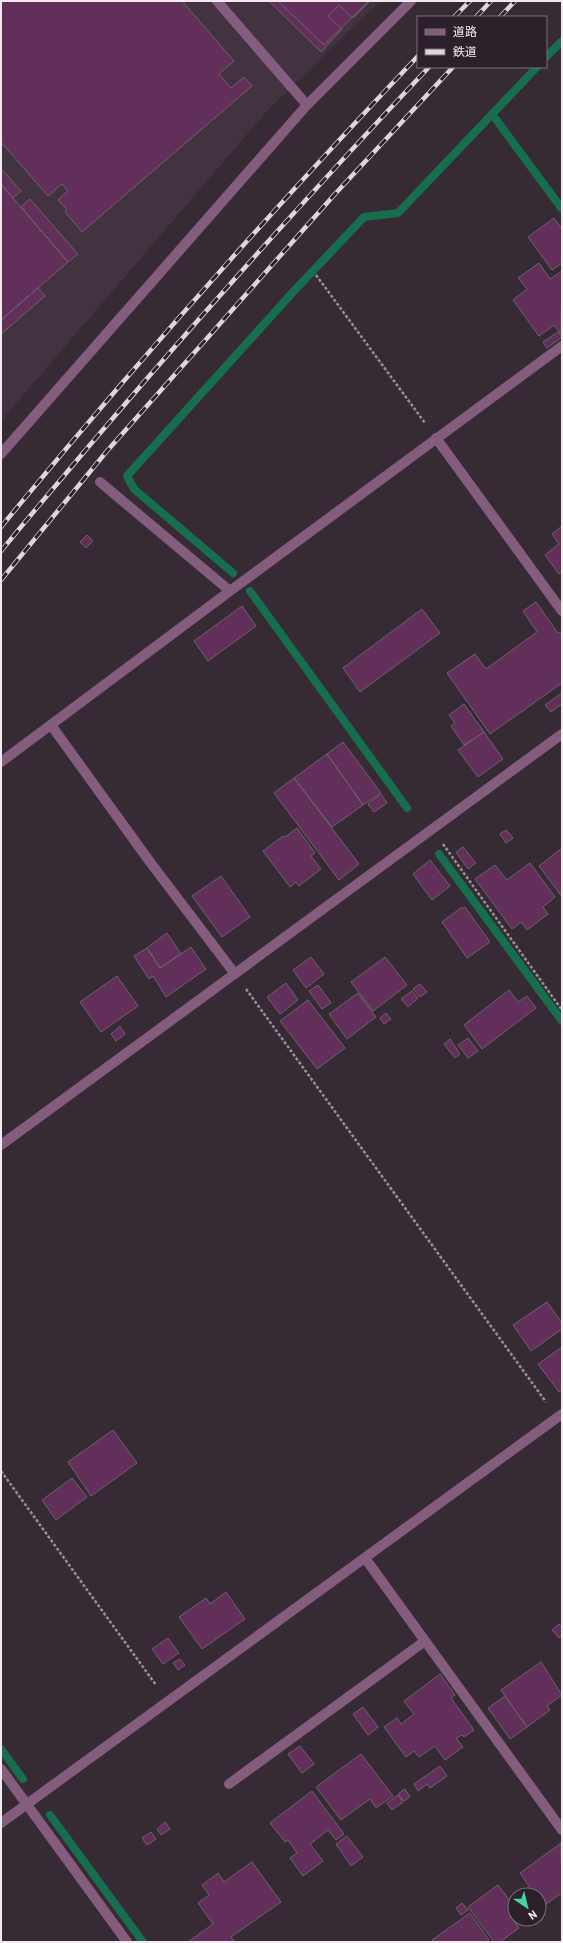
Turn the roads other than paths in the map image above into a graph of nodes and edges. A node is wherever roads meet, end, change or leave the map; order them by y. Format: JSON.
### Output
{"nodes":[{"id":1,"x":217,"y":1,"type":"edge"},
{"id":2,"x":411,"y":1,"type":"edge"},
{"id":3,"x":307,"y":106,"type":"junction"},
{"id":4,"x":562,"y":346,"type":"edge"},
{"id":5,"x":436,"y":438,"type":"junction"},
{"id":6,"x":1,"y":454,"type":"edge"},
{"id":7,"x":100,"y":482,"type":"dead end"},
{"id":8,"x":230,"y":591,"type":"junction"},
{"id":9,"x":562,"y":611,"type":"edge"},
{"id":10,"x":51,"y":725,"type":"junction"},
{"id":11,"x":562,"y":734,"type":"edge"},
{"id":12,"x":1,"y":762,"type":"edge"},
{"id":13,"x":235,"y":974,"type":"junction"},
{"id":14,"x":1,"y":1145,"type":"edge"},
{"id":15,"x":560,"y":1416,"type":"edge"},
{"id":16,"x":365,"y":1558,"type":"junction"},
{"id":17,"x":425,"y":1641,"type":"junction"},
{"id":18,"x":1,"y":1769,"type":"edge"},
{"id":19,"x":229,"y":1784,"type":"dead end"},
{"id":20,"x":26,"y":1804,"type":"junction"},
{"id":21,"x":1,"y":1823,"type":"edge"},
{"id":22,"x":562,"y":1830,"type":"edge"},
{"id":23,"x":127,"y":1942,"type":"edge"}],
"edges":[{"from":1,"to":3,"type":"street"},
{"from":2,"to":3,"type":"street"},
{"from":3,"to":6,"type":"street"},
{"from":4,"to":5,"type":"street"},
{"from":5,"to":8,"type":"street"},
{"from":5,"to":9,"type":"street"},
{"from":7,"to":8,"type":"street"},
{"from":8,"to":10,"type":"street"},
{"from":10,"to":12,"type":"street"},
{"from":10,"to":13,"type":"street"},
{"from":11,"to":13,"type":"street"},
{"from":13,"to":14,"type":"street"},
{"from":15,"to":16,"type":"street"},
{"from":16,"to":17,"type":"street"},
{"from":16,"to":20,"type":"street"},
{"from":17,"to":19,"type":"street"},
{"from":17,"to":22,"type":"street"},
{"from":18,"to":20,"type":"street"},
{"from":20,"to":21,"type":"street"},
{"from":20,"to":23,"type":"street"}]}
